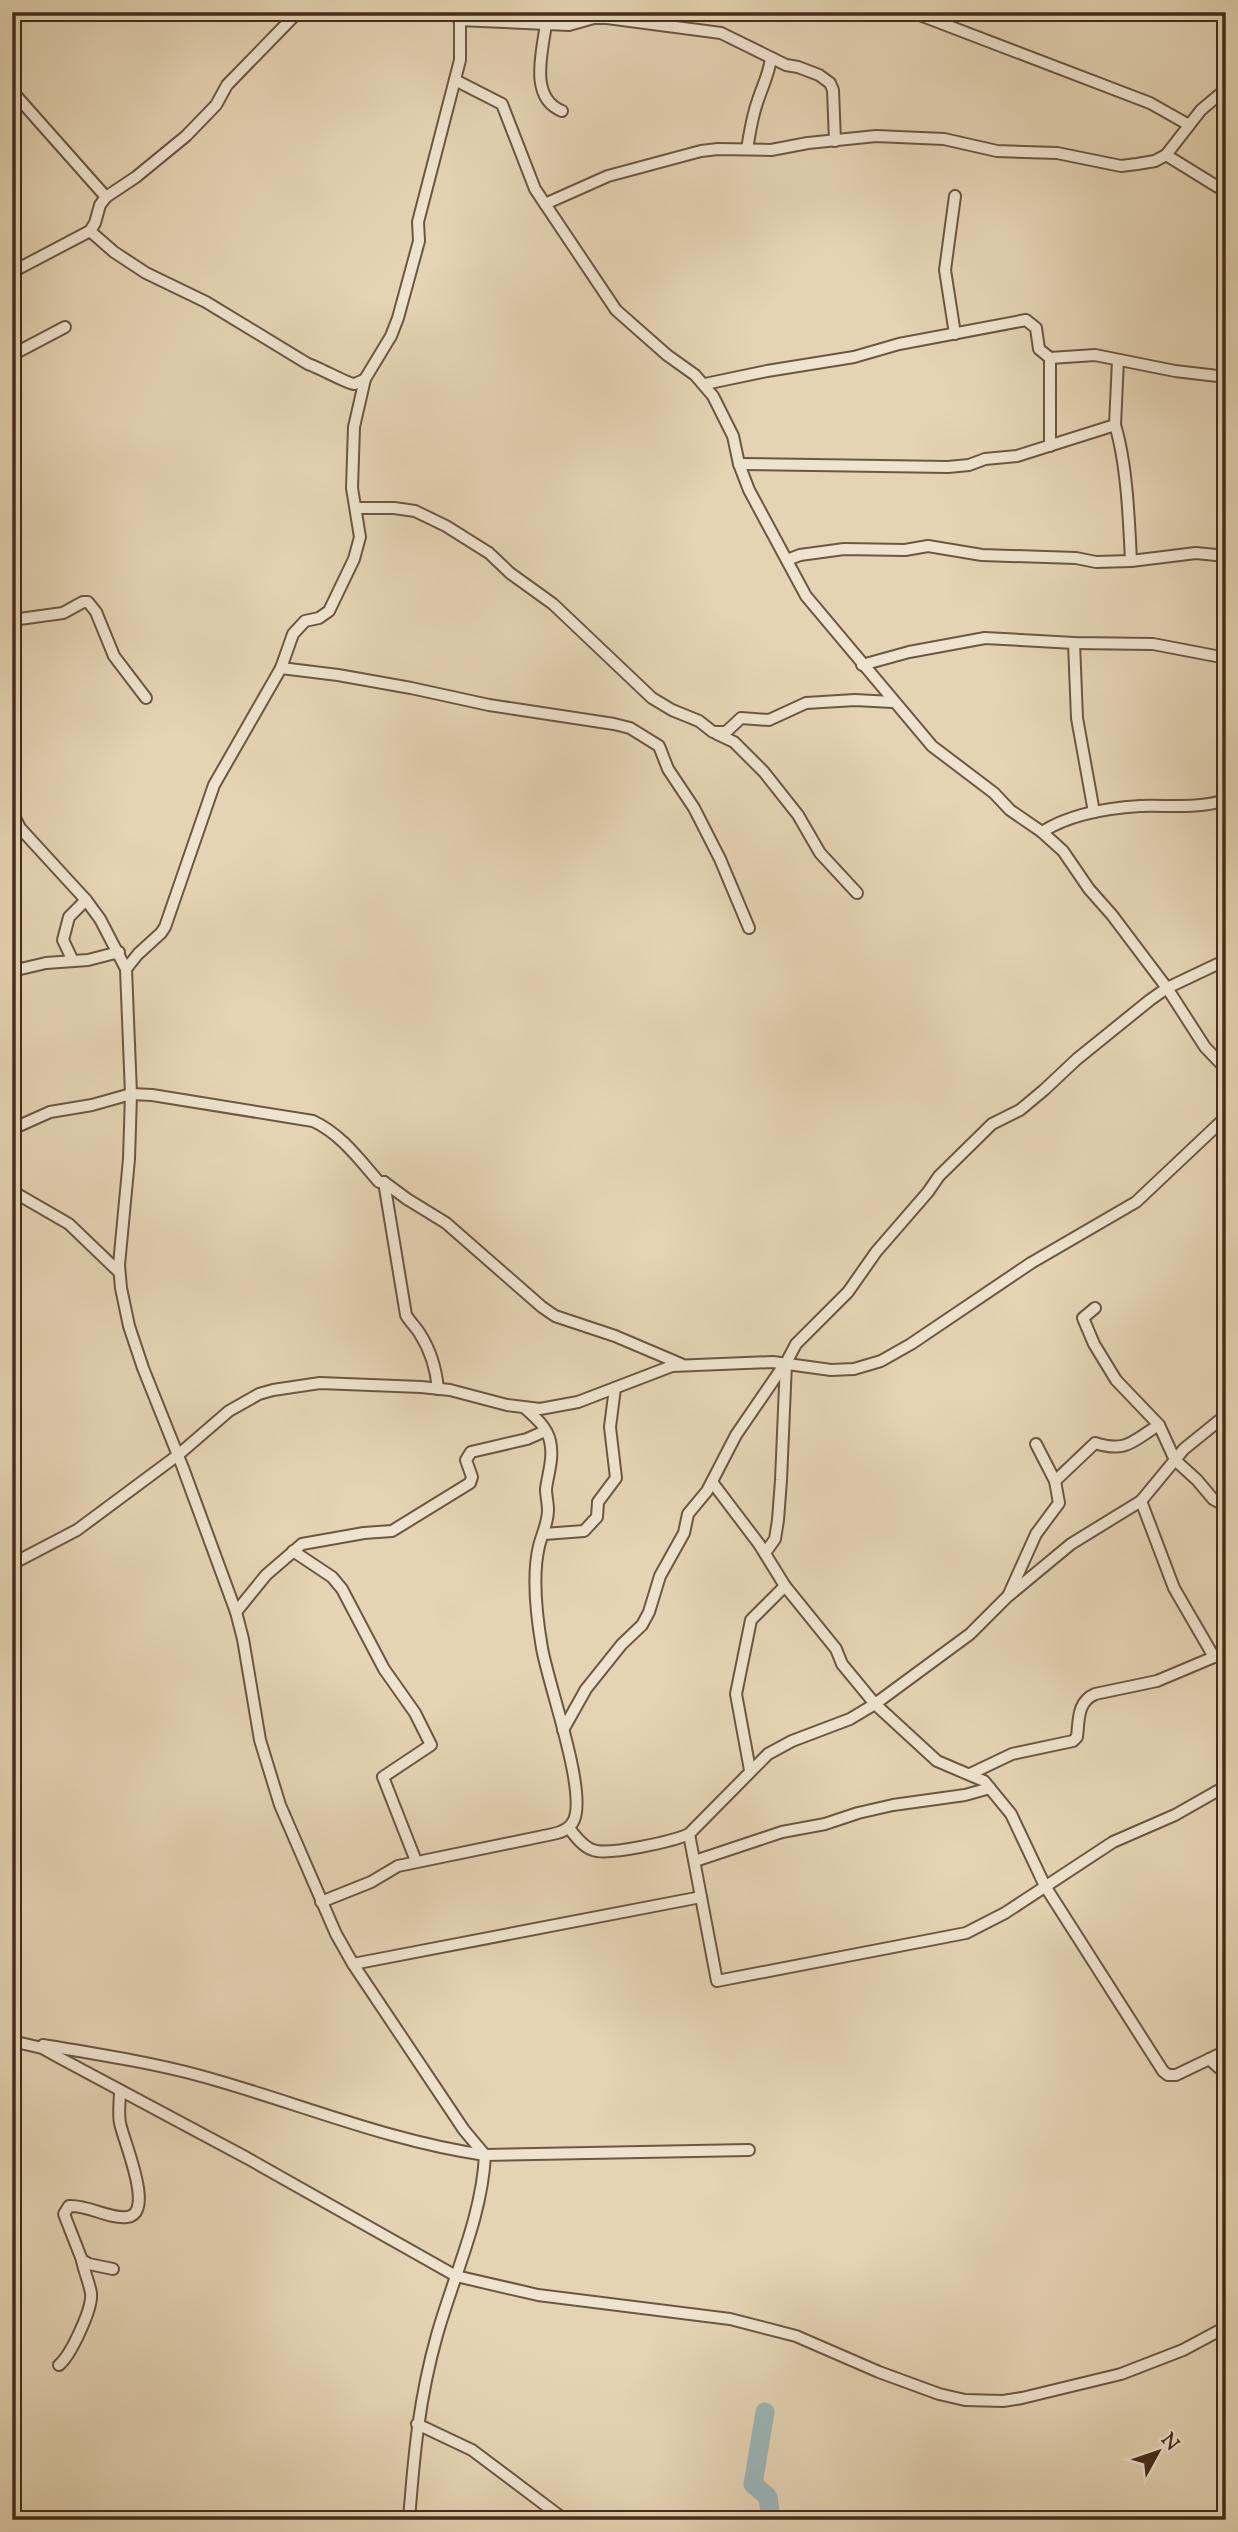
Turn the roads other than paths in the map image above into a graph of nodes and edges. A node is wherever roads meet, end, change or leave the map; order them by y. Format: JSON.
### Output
{"nodes":[{"id":1,"x":298,"y":12,"type":"edge"},
{"id":2,"x":912,"y":12,"type":"edge"},
{"id":3,"x":459,"y":16,"type":"edge"},
{"id":4,"x":546,"y":24,"type":"junction"},
{"id":5,"x":771,"y":58,"type":"junction"},
{"id":6,"x":455,"y":80,"type":"junction"},
{"id":7,"x":1226,"y":89,"type":"edge"},
{"id":8,"x":12,"y":91,"type":"edge"},
{"id":9,"x":562,"y":111,"type":"dead end"},
{"id":10,"x":1189,"y":125,"type":"junction"},
{"id":11,"x":835,"y":141,"type":"junction"},
{"id":12,"x":747,"y":149,"type":"junction"},
{"id":13,"x":1166,"y":155,"type":"junction"},
{"id":14,"x":1226,"y":192,"type":"edge"},
{"id":15,"x":956,"y":196,"type":"dead end"},
{"id":16,"x":106,"y":197,"type":"junction"},
{"id":17,"x":545,"y":204,"type":"junction"},
{"id":18,"x":90,"y":231,"type":"junction"},
{"id":19,"x":12,"y":272,"type":"edge"},
{"id":20,"x":65,"y":327,"type":"dead end"},
{"id":21,"x":955,"y":334,"type":"junction"},
{"id":22,"x":12,"y":355,"type":"edge"},
{"id":23,"x":1050,"y":358,"type":"junction"},
{"id":24,"x":1118,"y":360,"type":"junction"},
{"id":25,"x":1226,"y":377,"type":"edge"},
{"id":26,"x":365,"y":379,"type":"junction"},
{"id":27,"x":705,"y":384,"type":"junction"},
{"id":28,"x":1115,"y":425,"type":"junction"},
{"id":29,"x":1050,"y":446,"type":"junction"},
{"id":30,"x":739,"y":464,"type":"junction"},
{"id":31,"x":356,"y":508,"type":"junction"},
{"id":32,"x":1226,"y":556,"type":"edge"},
{"id":33,"x":788,"y":560,"type":"junction"},
{"id":34,"x":1130,"y":561,"type":"junction"},
{"id":35,"x":12,"y":620,"type":"edge"},
{"id":36,"x":1074,"y":643,"type":"junction"},
{"id":37,"x":1226,"y":658,"type":"edge"},
{"id":38,"x":862,"y":665,"type":"junction"},
{"id":39,"x":281,"y":668,"type":"junction"},
{"id":40,"x":146,"y":698,"type":"dead end"},
{"id":41,"x":892,"y":702,"type":"junction"},
{"id":42,"x":713,"y":732,"type":"junction"},
{"id":43,"x":1226,"y":800,"type":"edge"},
{"id":44,"x":12,"y":812,"type":"edge"},
{"id":45,"x":1094,"y":812,"type":"junction"},
{"id":46,"x":1042,"y":832,"type":"junction"},
{"id":47,"x":856,"y":893,"type":"dead end"},
{"id":48,"x":86,"y":900,"type":"junction"},
{"id":49,"x":749,"y":928,"type":"dead end"},
{"id":50,"x":119,"y":952,"type":"junction"},
{"id":51,"x":1226,"y":960,"type":"edge"},
{"id":52,"x":73,"y":961,"type":"junction"},
{"id":53,"x":126,"y":969,"type":"junction"},
{"id":54,"x":12,"y":971,"type":"edge"},
{"id":55,"x":1167,"y":988,"type":"junction"},
{"id":56,"x":1226,"y":1069,"type":"edge"},
{"id":57,"x":131,"y":1094,"type":"junction"},
{"id":58,"x":1226,"y":1117,"type":"edge"},
{"id":59,"x":12,"y":1123,"type":"edge"},
{"id":60,"x":384,"y":1182,"type":"junction"},
{"id":61,"x":12,"y":1191,"type":"edge"},
{"id":62,"x":119,"y":1272,"type":"junction"},
{"id":63,"x":1095,"y":1308,"type":"dead end"},
{"id":64,"x":786,"y":1363,"type":"junction"},
{"id":65,"x":687,"y":1366,"type":"junction"},
{"id":66,"x":615,"y":1388,"type":"junction"},
{"id":67,"x":438,"y":1389,"type":"junction"},
{"id":68,"x":525,"y":1408,"type":"junction"},
{"id":69,"x":1226,"y":1415,"type":"edge"},
{"id":70,"x":1159,"y":1425,"type":"junction"},
{"id":71,"x":545,"y":1431,"type":"junction"},
{"id":72,"x":1036,"y":1444,"type":"dead end"},
{"id":73,"x":178,"y":1455,"type":"junction"},
{"id":74,"x":1175,"y":1460,"type":"junction"},
{"id":75,"x":1055,"y":1481,"type":"junction"},
{"id":76,"x":712,"y":1482,"type":"junction"},
{"id":77,"x":1141,"y":1501,"type":"junction"},
{"id":78,"x":1226,"y":1506,"type":"edge"},
{"id":79,"x":544,"y":1534,"type":"junction"},
{"id":80,"x":293,"y":1551,"type":"junction"},
{"id":81,"x":765,"y":1553,"type":"junction"},
{"id":82,"x":12,"y":1564,"type":"edge"},
{"id":83,"x":785,"y":1586,"type":"junction"},
{"id":84,"x":1007,"y":1597,"type":"junction"},
{"id":85,"x":236,"y":1612,"type":"junction"},
{"id":86,"x":1226,"y":1652,"type":"edge"},
{"id":87,"x":1214,"y":1657,"type":"junction"},
{"id":88,"x":875,"y":1704,"type":"junction"},
{"id":89,"x":563,"y":1730,"type":"junction"},
{"id":90,"x":750,"y":1770,"type":"junction"},
{"id":91,"x":970,"y":1774,"type":"junction"},
{"id":92,"x":1226,"y":1786,"type":"edge"},
{"id":93,"x":990,"y":1788,"type":"junction"},
{"id":94,"x":569,"y":1828,"type":"junction"},
{"id":95,"x":689,"y":1834,"type":"junction"},
{"id":96,"x":416,"y":1861,"type":"junction"},
{"id":97,"x":695,"y":1861,"type":"junction"},
{"id":98,"x":1045,"y":1886,"type":"junction"},
{"id":99,"x":701,"y":1897,"type":"junction"},
{"id":100,"x":320,"y":1902,"type":"junction"},
{"id":101,"x":353,"y":1964,"type":"junction"},
{"id":102,"x":18,"y":2041,"type":"edge"},
{"id":103,"x":1226,"y":2051,"type":"edge"},
{"id":104,"x":1209,"y":2059,"type":"junction"},
{"id":105,"x":1226,"y":2074,"type":"edge"},
{"id":106,"x":120,"y":2091,"type":"junction"},
{"id":107,"x":748,"y":2150,"type":"dead end"},
{"id":108,"x":485,"y":2155,"type":"junction"},
{"id":109,"x":82,"y":2260,"type":"junction"},
{"id":110,"x":113,"y":2269,"type":"dead end"},
{"id":111,"x":456,"y":2276,"type":"junction"},
{"id":112,"x":1226,"y":2327,"type":"edge"},
{"id":113,"x":59,"y":2365,"type":"dead end"},
{"id":114,"x":417,"y":2424,"type":"junction"},
{"id":115,"x":409,"y":2520,"type":"edge"},
{"id":116,"x":565,"y":2520,"type":"edge"}],
"edges":[{"from":1,"to":16,"type":"street"},
{"from":2,"to":10,"type":"street"},
{"from":3,"to":4,"type":"street"},
{"from":3,"to":6,"type":"street"},
{"from":4,"to":5,"type":"street"},
{"from":4,"to":9,"type":"street"},
{"from":5,"to":11,"type":"street"},
{"from":5,"to":12,"type":"street"},
{"from":6,"to":17,"type":"street"},
{"from":6,"to":26,"type":"street"},
{"from":7,"to":10,"type":"street"},
{"from":8,"to":16,"type":"street"},
{"from":10,"to":13,"type":"street"},
{"from":11,"to":12,"type":"street"},
{"from":11,"to":13,"type":"street"},
{"from":12,"to":17,"type":"street"},
{"from":13,"to":14,"type":"street"},
{"from":15,"to":21,"type":"street"},
{"from":16,"to":18,"type":"street"},
{"from":17,"to":27,"type":"street"},
{"from":18,"to":19,"type":"street"},
{"from":18,"to":26,"type":"street"},
{"from":20,"to":22,"type":"street"},
{"from":21,"to":23,"type":"street"},
{"from":21,"to":27,"type":"street"},
{"from":23,"to":24,"type":"street"},
{"from":23,"to":29,"type":"street"},
{"from":24,"to":25,"type":"street"},
{"from":24,"to":28,"type":"street"},
{"from":26,"to":31,"type":"street"},
{"from":27,"to":30,"type":"street"},
{"from":28,"to":29,"type":"street"},
{"from":28,"to":34,"type":"street"},
{"from":29,"to":30,"type":"street"},
{"from":30,"to":33,"type":"street"},
{"from":31,"to":39,"type":"street"},
{"from":31,"to":42,"type":"street"},
{"from":32,"to":34,"type":"street"},
{"from":33,"to":34,"type":"street"},
{"from":33,"to":38,"type":"street"},
{"from":35,"to":40,"type":"street"},
{"from":36,"to":37,"type":"street"},
{"from":36,"to":38,"type":"street"},
{"from":36,"to":45,"type":"street"},
{"from":38,"to":41,"type":"street"},
{"from":39,"to":49,"type":"street"},
{"from":39,"to":53,"type":"street"},
{"from":41,"to":42,"type":"street"},
{"from":41,"to":46,"type":"street"},
{"from":42,"to":47,"type":"street"},
{"from":43,"to":45,"type":"street"},
{"from":44,"to":48,"type":"street"},
{"from":45,"to":46,"type":"street"},
{"from":46,"to":55,"type":"street"},
{"from":48,"to":50,"type":"street"},
{"from":48,"to":52,"type":"street"},
{"from":50,"to":52,"type":"street"},
{"from":50,"to":53,"type":"street"},
{"from":51,"to":55,"type":"street"},
{"from":52,"to":54,"type":"street"},
{"from":53,"to":57,"type":"street"},
{"from":55,"to":56,"type":"street"},
{"from":55,"to":64,"type":"street"},
{"from":57,"to":59,"type":"street"},
{"from":57,"to":60,"type":"street"},
{"from":57,"to":62,"type":"street"},
{"from":58,"to":64,"type":"street"},
{"from":60,"to":65,"type":"street"},
{"from":60,"to":67,"type":"street"},
{"from":61,"to":62,"type":"street"},
{"from":62,"to":73,"type":"street"},
{"from":63,"to":70,"type":"street"},
{"from":64,"to":65,"type":"street"},
{"from":64,"to":76,"type":"street"},
{"from":64,"to":81,"type":"street"},
{"from":65,"to":66,"type":"street"},
{"from":66,"to":68,"type":"street"},
{"from":66,"to":79,"type":"street"},
{"from":67,"to":68,"type":"street"},
{"from":67,"to":73,"type":"street"},
{"from":68,"to":71,"type":"street"},
{"from":69,"to":74,"type":"street"},
{"from":70,"to":74,"type":"street"},
{"from":70,"to":75,"type":"street"},
{"from":71,"to":79,"type":"street"},
{"from":71,"to":80,"type":"street"},
{"from":72,"to":75,"type":"street"},
{"from":73,"to":82,"type":"street"},
{"from":73,"to":85,"type":"street"},
{"from":74,"to":77,"type":"street"},
{"from":74,"to":78,"type":"street"},
{"from":75,"to":84,"type":"street"},
{"from":76,"to":81,"type":"street"},
{"from":76,"to":89,"type":"street"},
{"from":77,"to":84,"type":"street"},
{"from":77,"to":87,"type":"street"},
{"from":79,"to":89,"type":"street"},
{"from":80,"to":85,"type":"street"},
{"from":80,"to":96,"type":"street"},
{"from":81,"to":83,"type":"street"},
{"from":83,"to":88,"type":"street"},
{"from":83,"to":90,"type":"street"},
{"from":84,"to":88,"type":"street"},
{"from":85,"to":100,"type":"street"},
{"from":86,"to":87,"type":"street"},
{"from":87,"to":91,"type":"street"},
{"from":88,"to":90,"type":"street"},
{"from":88,"to":91,"type":"street"},
{"from":89,"to":94,"type":"street"},
{"from":90,"to":95,"type":"street"},
{"from":91,"to":93,"type":"street"},
{"from":92,"to":98,"type":"street"},
{"from":93,"to":97,"type":"street"},
{"from":93,"to":98,"type":"street"},
{"from":94,"to":95,"type":"street"},
{"from":94,"to":96,"type":"street"},
{"from":95,"to":97,"type":"street"},
{"from":96,"to":100,"type":"street"},
{"from":97,"to":99,"type":"street"},
{"from":98,"to":99,"type":"street"},
{"from":98,"to":104,"type":"street"},
{"from":99,"to":101,"type":"street"},
{"from":100,"to":101,"type":"street"},
{"from":101,"to":108,"type":"street"},
{"from":102,"to":106,"type":"street"},
{"from":102,"to":108,"type":"street"},
{"from":103,"to":104,"type":"street"},
{"from":104,"to":105,"type":"street"},
{"from":106,"to":109,"type":"street"},
{"from":106,"to":111,"type":"street"},
{"from":107,"to":108,"type":"street"},
{"from":108,"to":111,"type":"street"},
{"from":109,"to":110,"type":"street"},
{"from":109,"to":113,"type":"street"},
{"from":111,"to":112,"type":"street"},
{"from":111,"to":114,"type":"street"},
{"from":114,"to":115,"type":"street"},
{"from":114,"to":116,"type":"street"}]}
